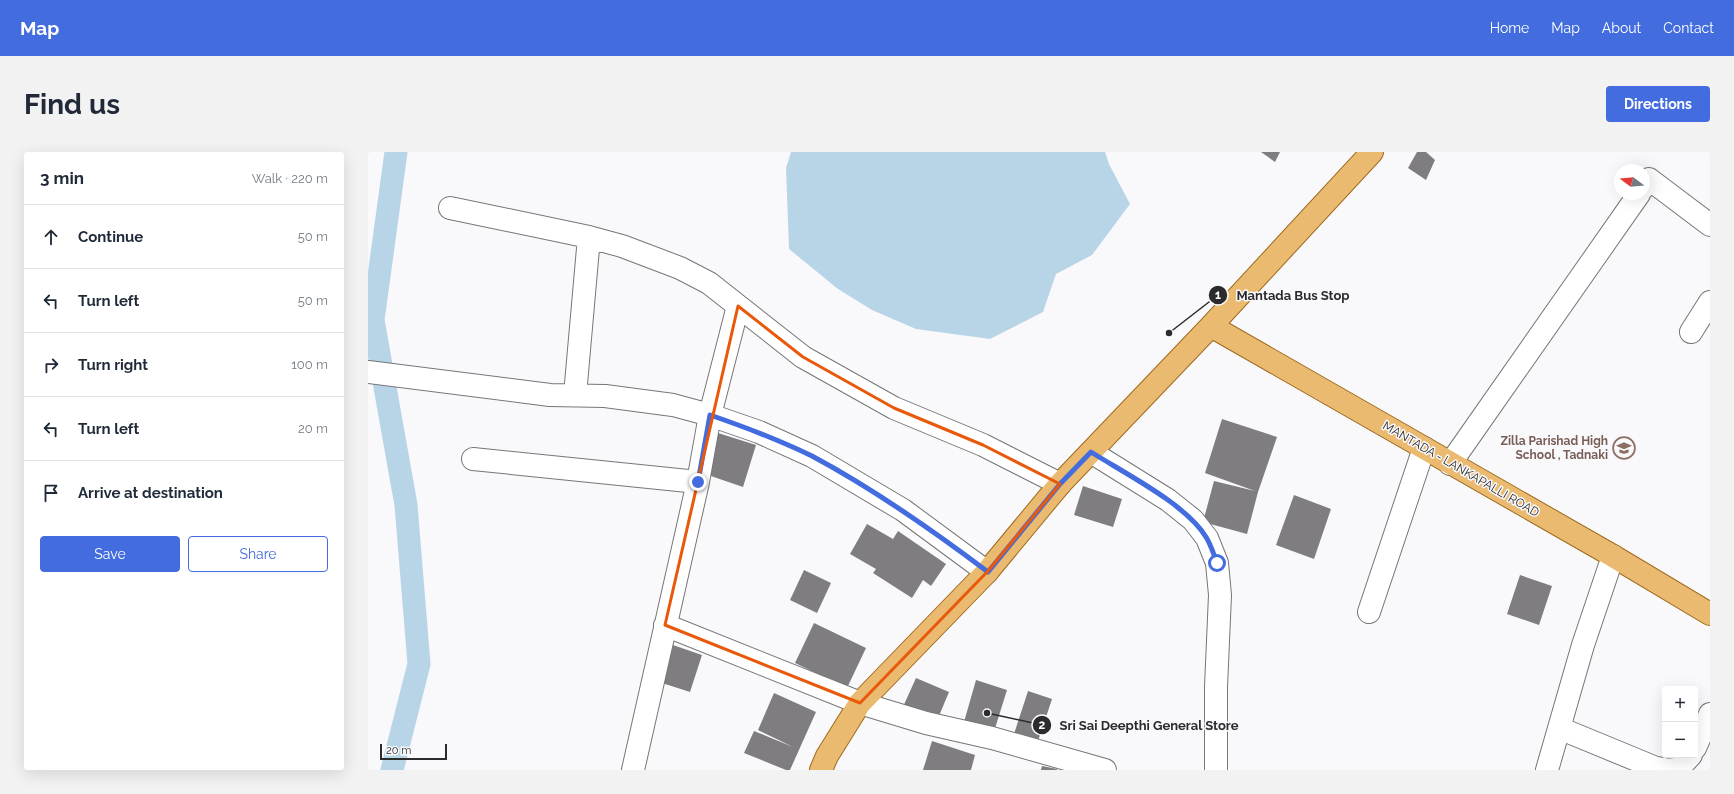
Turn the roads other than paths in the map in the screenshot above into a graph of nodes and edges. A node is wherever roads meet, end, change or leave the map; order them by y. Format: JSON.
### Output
{"nodes":[{"id":1,"x":1372,"y":152,"type":"edge"},
{"id":2,"x":1650,"y":180,"type":"edge"},
{"id":3,"x":1635,"y":200,"type":"edge"},
{"id":4,"x":450,"y":208,"type":"dead end"},
{"id":5,"x":1710,"y":225,"type":"edge"},
{"id":6,"x":589,"y":237,"type":"junction"},
{"id":7,"x":1710,"y":302,"type":"edge"},
{"id":8,"x":738,"y":306,"type":"junction"},
{"id":9,"x":1211,"y":326,"type":"junction"},
{"id":10,"x":1691,"y":332,"type":"dead end"},
{"id":11,"x":368,"y":372,"type":"edge"},
{"id":12,"x":575,"y":396,"type":"junction"},
{"id":13,"x":710,"y":415,"type":"junction"},
{"id":14,"x":1424,"y":448,"type":"junction"},
{"id":15,"x":1091,"y":452,"type":"junction"},
{"id":16,"x":473,"y":459,"type":"dead end"},
{"id":17,"x":1450,"y":464,"type":"junction"},
{"id":18,"x":698,"y":482,"type":"junction"},
{"id":19,"x":1060,"y":484,"type":"junction"},
{"id":20,"x":1613,"y":556,"type":"junction"},
{"id":21,"x":988,"y":572,"type":"junction"},
{"id":22,"x":1369,"y":612,"type":"dead end"},
{"id":23,"x":1710,"y":614,"type":"edge"},
{"id":24,"x":665,"y":625,"type":"junction"},
{"id":25,"x":860,"y":703,"type":"junction"},
{"id":26,"x":1710,"y":714,"type":"edge"},
{"id":27,"x":1559,"y":728,"type":"junction"},
{"id":28,"x":1698,"y":741,"type":"edge"},
{"id":29,"x":1688,"y":758,"type":"edge"},
{"id":30,"x":633,"y":770,"type":"edge"},
{"id":31,"x":821,"y":770,"type":"edge"},
{"id":32,"x":1105,"y":770,"type":"edge"},
{"id":33,"x":1216,"y":770,"type":"edge"},
{"id":34,"x":1547,"y":770,"type":"edge"}],
"edges":[{"from":1,"to":9,"type":"main road"},
{"from":2,"to":5,"type":"street"},
{"from":3,"to":17,"type":"street"},
{"from":4,"to":6,"type":"street"},
{"from":6,"to":8,"type":"street"},
{"from":6,"to":12,"type":"street"},
{"from":7,"to":10,"type":"street"},
{"from":8,"to":13,"type":"street"},
{"from":8,"to":19,"type":"street"},
{"from":9,"to":14,"type":"main road","name":"MANTADA - LANKAPALLI ROAD"},
{"from":9,"to":15,"type":"main road"},
{"from":11,"to":12,"type":"street"},
{"from":12,"to":13,"type":"street"},
{"from":13,"to":18,"type":"street"},
{"from":13,"to":21,"type":"street"},
{"from":14,"to":17,"type":"main road","name":"MANTADA - LANKAPALLI ROAD"},
{"from":14,"to":22,"type":"street"},
{"from":15,"to":19,"type":"main road"},
{"from":15,"to":33,"type":"street"},
{"from":16,"to":18,"type":"street"},
{"from":17,"to":20,"type":"main road","name":"MANTADA - LANKAPALLI ROAD"},
{"from":18,"to":24,"type":"street"},
{"from":19,"to":21,"type":"main road"},
{"from":20,"to":23,"type":"main road","name":"MANTADA - LANKAPALLI ROAD"},
{"from":20,"to":27,"type":"street"},
{"from":21,"to":25,"type":"main road"},
{"from":24,"to":25,"type":"street"},
{"from":24,"to":30,"type":"street"},
{"from":25,"to":31,"type":"main road"},
{"from":25,"to":32,"type":"street"},
{"from":26,"to":28,"type":"street"},
{"from":27,"to":29,"type":"street"},
{"from":27,"to":34,"type":"street"}]}
